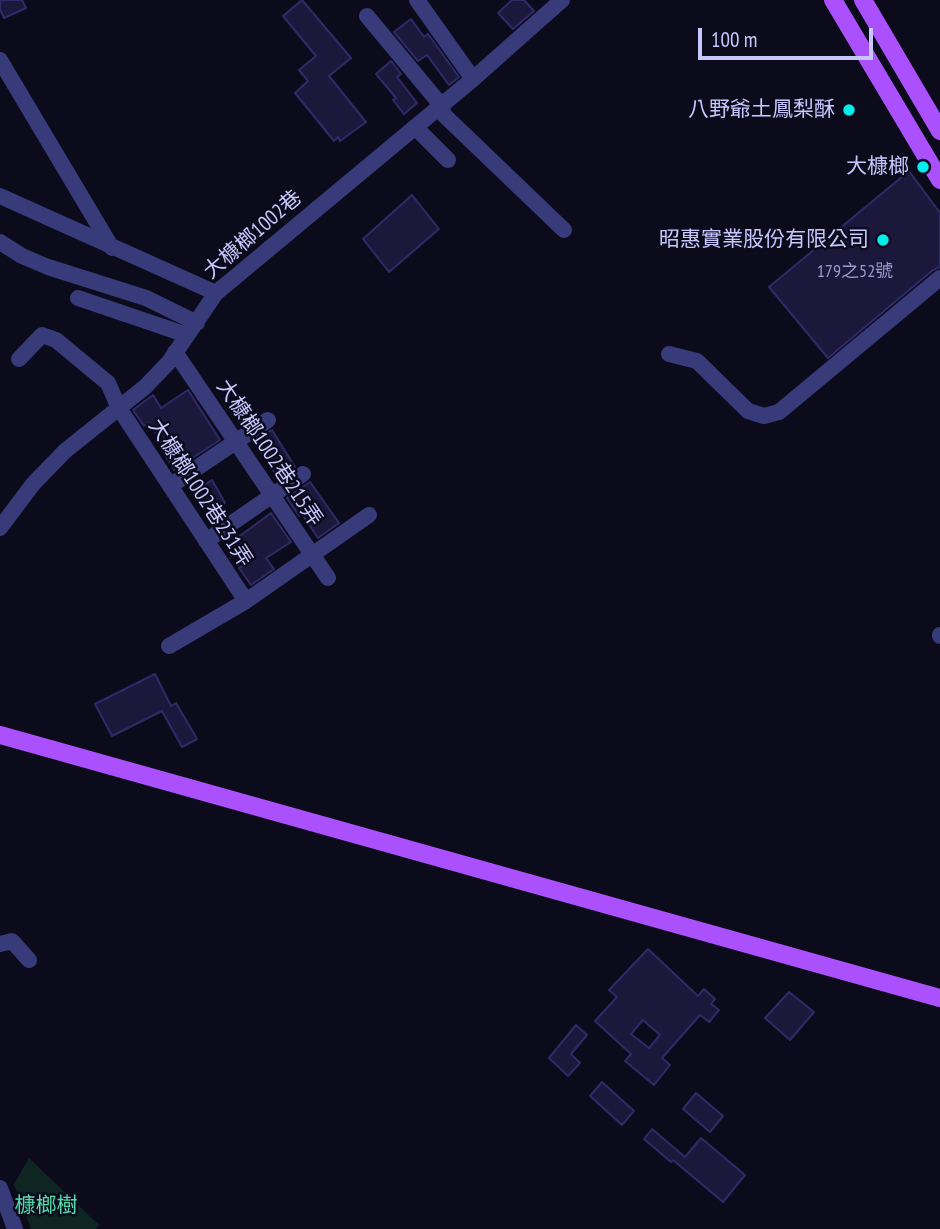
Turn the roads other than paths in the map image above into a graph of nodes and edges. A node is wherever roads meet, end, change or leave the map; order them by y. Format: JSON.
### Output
{"nodes":[{"id":1,"x":417,"y":0,"type":"edge"},
{"id":2,"x":562,"y":0,"type":"edge"},
{"id":3,"x":832,"y":0,"type":"edge"},
{"id":4,"x":863,"y":0,"type":"edge"},
{"id":5,"x":367,"y":16,"type":"dead end"},
{"id":6,"x":0,"y":60,"type":"edge"},
{"id":7,"x":473,"y":79,"type":"junction"},
{"id":8,"x":441,"y":105,"type":"junction"},
{"id":9,"x":415,"y":127,"type":"junction"},
{"id":10,"x":940,"y":131,"type":"edge"},
{"id":11,"x":448,"y":160,"type":"dead end"},
{"id":12,"x":940,"y":180,"type":"edge"},
{"id":13,"x":0,"y":196,"type":"edge"},
{"id":14,"x":564,"y":230,"type":"dead end"},
{"id":15,"x":0,"y":242,"type":"edge"},
{"id":16,"x":112,"y":248,"type":"junction"},
{"id":17,"x":940,"y":278,"type":"edge"},
{"id":18,"x":216,"y":293,"type":"junction"},
{"id":19,"x":78,"y":298,"type":"dead end"},
{"id":20,"x":192,"y":329,"type":"junction"},
{"id":21,"x":176,"y":352,"type":"junction"},
{"id":22,"x":669,"y":354,"type":"dead end"},
{"id":23,"x":19,"y":359,"type":"dead end"},
{"id":24,"x":119,"y":408,"type":"junction"},
{"id":25,"x":268,"y":420,"type":"dead end"},
{"id":26,"x":235,"y":441,"type":"junction"},
{"id":27,"x":303,"y":474,"type":"dead end"},
{"id":28,"x":170,"y":486,"type":"junction"},
{"id":29,"x":273,"y":495,"type":"junction"},
{"id":30,"x":369,"y":515,"type":"dead end"},
{"id":31,"x":0,"y":528,"type":"edge"},
{"id":32,"x":206,"y":541,"type":"junction"},
{"id":33,"x":313,"y":555,"type":"junction"},
{"id":34,"x":328,"y":578,"type":"dead end"},
{"id":35,"x":246,"y":601,"type":"junction"},
{"id":36,"x":169,"y":646,"type":"dead end"},
{"id":37,"x":0,"y":735,"type":"edge"},
{"id":38,"x":0,"y":944,"type":"edge"},
{"id":39,"x":29,"y":960,"type":"dead end"},
{"id":40,"x":940,"y":998,"type":"edge"},
{"id":41,"x":0,"y":1188,"type":"edge"},
{"id":42,"x":15,"y":1229,"type":"edge"}],
"edges":[{"from":1,"to":7,"type":"street"},
{"from":2,"to":7,"type":"street","name":"大槺榔1002巷"},
{"from":3,"to":12,"type":"main road"},
{"from":4,"to":10,"type":"main road"},
{"from":5,"to":8,"type":"street"},
{"from":6,"to":16,"type":"street"},
{"from":7,"to":8,"type":"street","name":"大槺榔1002巷"},
{"from":8,"to":9,"type":"street","name":"大槺榔1002巷"},
{"from":8,"to":14,"type":"street"},
{"from":9,"to":11,"type":"street"},
{"from":9,"to":18,"type":"street","name":"大槺榔1002巷"},
{"from":13,"to":16,"type":"street"},
{"from":15,"to":20,"type":"street"},
{"from":16,"to":18,"type":"street"},
{"from":17,"to":22,"type":"street"},
{"from":18,"to":20,"type":"street","name":"大槺榔1002巷"},
{"from":19,"to":20,"type":"street"},
{"from":20,"to":21,"type":"street","name":"大槺榔1002巷"},
{"from":21,"to":24,"type":"street","name":"大槺榔1002巷"},
{"from":21,"to":26,"type":"street","name":"大槺榔1002巷215弄"},
{"from":23,"to":24,"type":"street","name":"大槺榔1002巷231弄"},
{"from":24,"to":28,"type":"street","name":"大槺榔1002巷231弄"},
{"from":24,"to":31,"type":"street","name":"大槺榔1002巷"},
{"from":25,"to":26,"type":"street"},
{"from":26,"to":28,"type":"street"},
{"from":26,"to":29,"type":"street","name":"大槺榔1002巷215弄"},
{"from":27,"to":29,"type":"street"},
{"from":28,"to":32,"type":"street","name":"大槺榔1002巷231弄"},
{"from":29,"to":32,"type":"street"},
{"from":29,"to":33,"type":"street","name":"大槺榔1002巷215弄"},
{"from":30,"to":33,"type":"street"},
{"from":32,"to":35,"type":"street","name":"大槺榔1002巷231弄"},
{"from":33,"to":34,"type":"street","name":"大槺榔1002巷215弄"},
{"from":33,"to":35,"type":"street"},
{"from":35,"to":36,"type":"street"},
{"from":37,"to":40,"type":"main road"},
{"from":38,"to":39,"type":"street"},
{"from":41,"to":42,"type":"street"}]}
